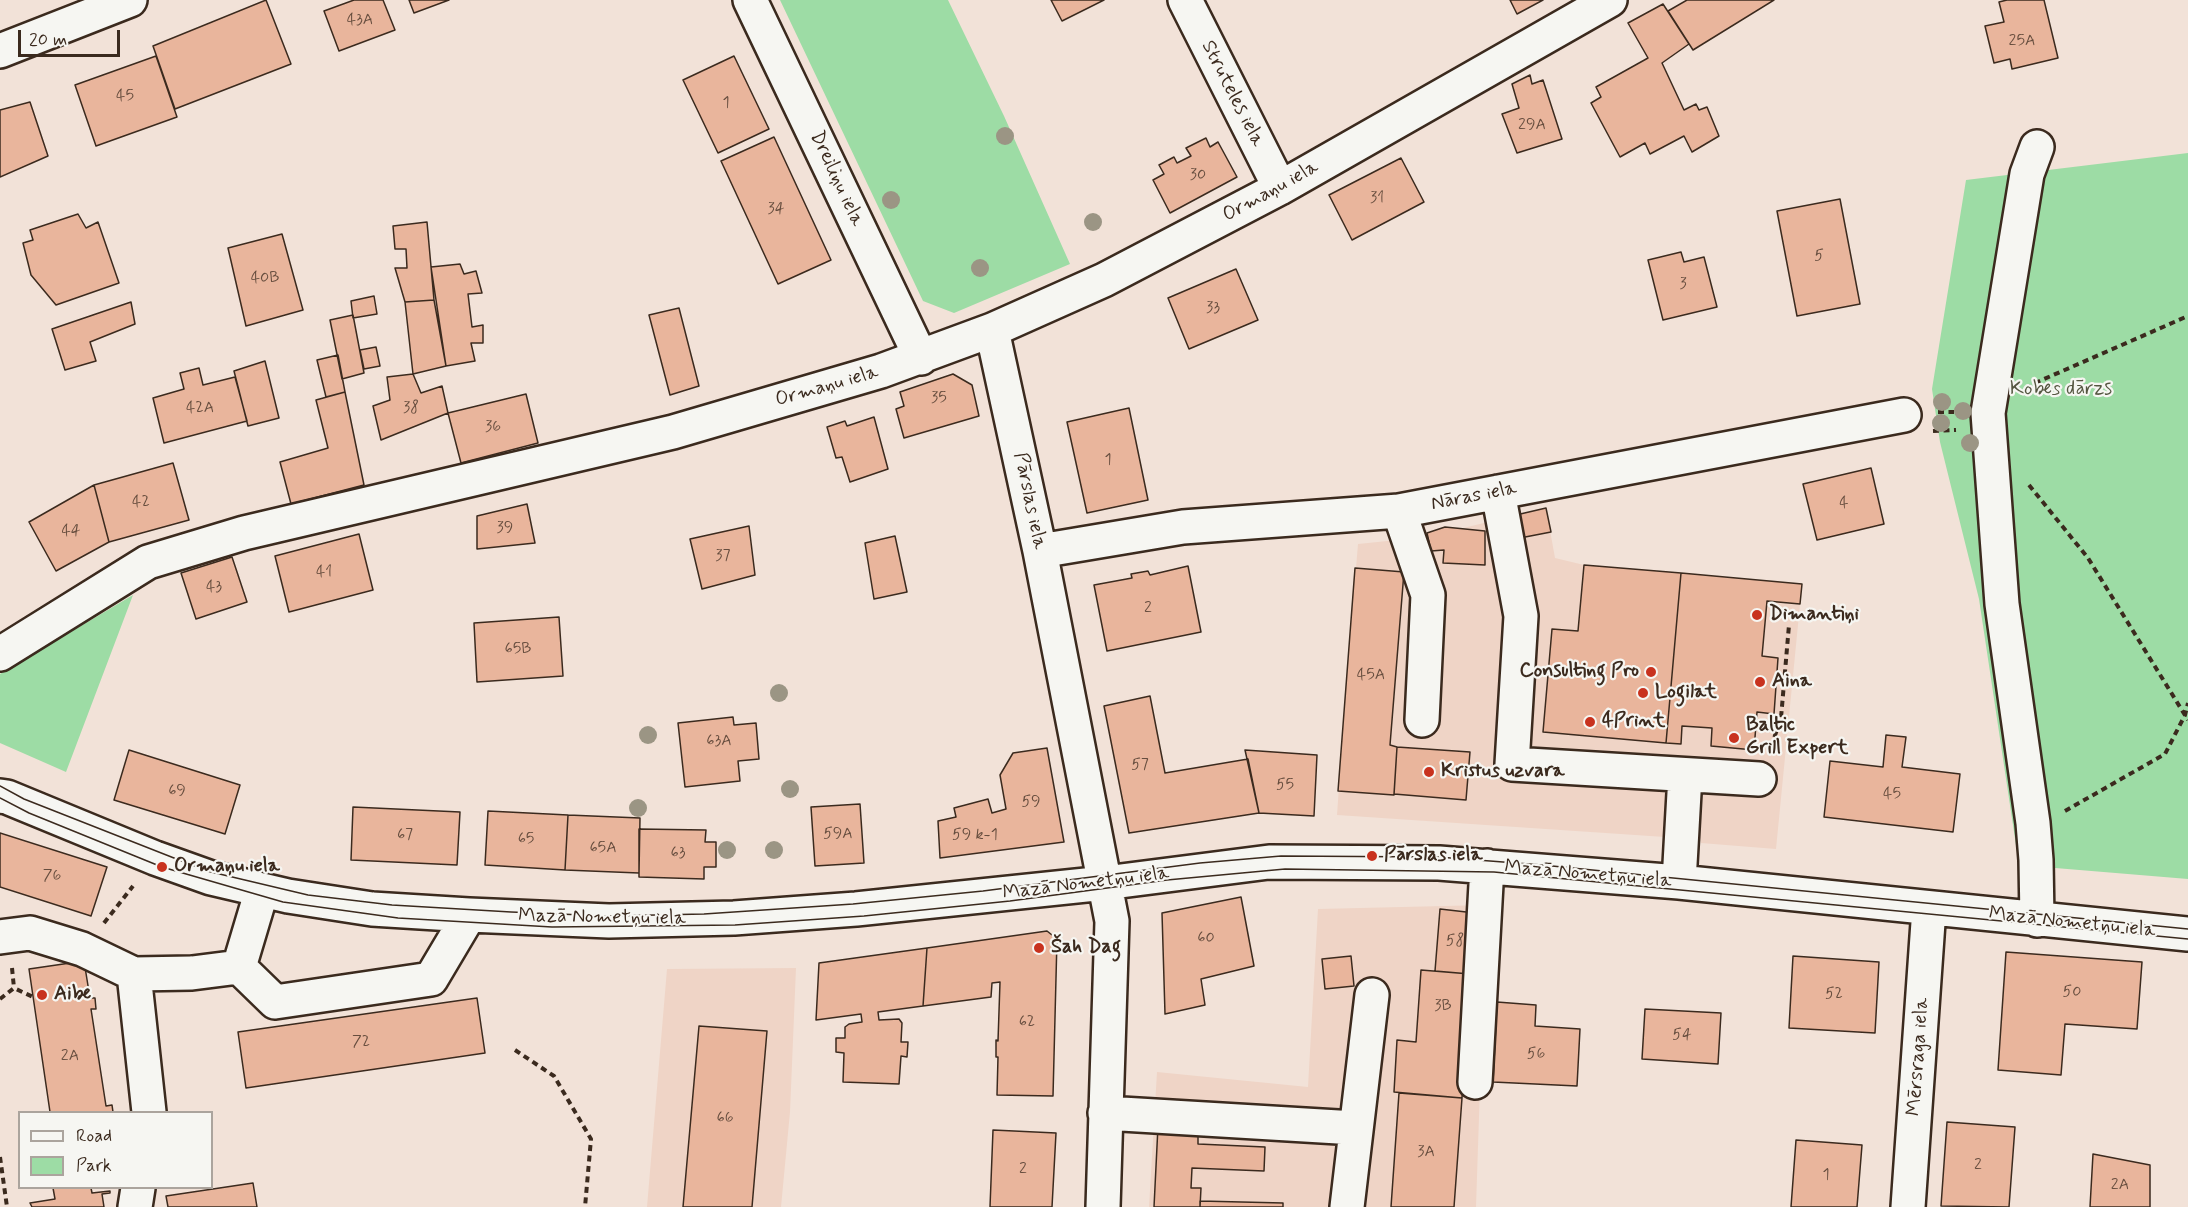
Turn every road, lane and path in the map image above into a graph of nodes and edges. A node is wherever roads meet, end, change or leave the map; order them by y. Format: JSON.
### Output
{"nodes":[{"id":1,"x":130,"y":0,"type":"edge"},
{"id":2,"x":750,"y":0,"type":"edge"},
{"id":3,"x":1185,"y":0,"type":"edge"},
{"id":4,"x":1610,"y":0,"type":"edge"},
{"id":5,"x":0,"y":51,"type":"edge"},
{"id":6,"x":2032,"y":160,"type":"dead end"},
{"id":7,"x":1280,"y":188,"type":"junction"},
{"id":8,"x":2188,"y":316,"type":"edge"},
{"id":9,"x":992,"y":330,"type":"junction"},
{"id":10,"x":921,"y":358,"type":"junction"},
{"id":11,"x":1948,"y":412,"type":"dead end"},
{"id":12,"x":1988,"y":413,"type":"junction"},
{"id":13,"x":1919,"y":414,"type":"junction"},
{"id":14,"x":2028,"y":484,"type":"dead end"},
{"id":15,"x":1498,"y":492,"type":"junction"},
{"id":16,"x":1399,"y":511,"type":"junction"},
{"id":17,"x":1040,"y":551,"type":"junction"},
{"id":18,"x":1789,"y":625,"type":"dead end"},
{"id":19,"x":0,"y":654,"type":"edge"},
{"id":20,"x":1776,"y":685,"type":"dead end"},
{"id":21,"x":1784,"y":686,"type":"junction"},
{"id":22,"x":2188,"y":703,"type":"edge"},
{"id":23,"x":2187,"y":717,"type":"edge"},
{"id":24,"x":1422,"y":720,"type":"dead end"},
{"id":25,"x":1684,"y":775,"type":"junction"},
{"id":26,"x":1759,"y":779,"type":"joint"},
{"id":27,"x":0,"y":796,"type":"edge"},
{"id":28,"x":2033,"y":823,"type":"junction"},
{"id":29,"x":155,"y":858,"type":"junction"},
{"id":30,"x":1487,"y":866,"type":"junction"},
{"id":31,"x":1679,"y":882,"type":"junction"},
{"id":32,"x":1105,"y":883,"type":"junction"},
{"id":33,"x":262,"y":890,"type":"junction"},
{"id":34,"x":1929,"y":908,"type":"junction"},
{"id":35,"x":469,"y":915,"type":"junction"},
{"id":36,"x":2037,"y":920,"type":"junction"},
{"id":37,"x":2188,"y":934,"type":"edge"},
{"id":38,"x":0,"y":937,"type":"edge"},
{"id":39,"x":82,"y":949,"type":"junction"},
{"id":40,"x":239,"y":967,"type":"junction"},
{"id":41,"x":134,"y":974,"type":"junction"},
{"id":42,"x":1372,"y":995,"type":"dead end"},
{"id":43,"x":33,"y":997,"type":"dead end"},
{"id":44,"x":0,"y":999,"type":"edge"},
{"id":45,"x":515,"y":1050,"type":"dead end"},
{"id":46,"x":1475,"y":1082,"type":"dead end"},
{"id":47,"x":149,"y":1111,"type":"edge"},
{"id":48,"x":1106,"y":1113,"type":"junction"},
{"id":49,"x":1355,"y":1128,"type":"junction"},
{"id":50,"x":0,"y":1157,"type":"edge"},
{"id":51,"x":138,"y":1189,"type":"edge"},
{"id":52,"x":8,"y":1207,"type":"edge"},
{"id":53,"x":135,"y":1207,"type":"edge"},
{"id":54,"x":585,"y":1207,"type":"edge"},
{"id":55,"x":1103,"y":1207,"type":"edge"},
{"id":56,"x":1347,"y":1207,"type":"edge"},
{"id":57,"x":1908,"y":1207,"type":"edge"}],
"edges":[{"from":1,"to":5,"type":"street"},
{"from":2,"to":10,"type":"street","name":"Dreiliņu iela"},
{"from":3,"to":7,"type":"street","name":"Struteles iela"},
{"from":4,"to":7,"type":"street","name":"Ormaņu iela"},
{"from":6,"to":12,"type":"street"},
{"from":7,"to":9,"type":"street","name":"Ormaņu iela"},
{"from":8,"to":12,"type":"path"},
{"from":9,"to":10,"type":"street","name":"Ormaņu iela"},
{"from":9,"to":17,"type":"street","name":"Pārslas iela"},
{"from":10,"to":19,"type":"street","name":"Ormaņu iela"},
{"from":11,"to":13,"type":"path"},
{"from":12,"to":13,"type":"path"},
{"from":12,"to":28,"type":"street"},
{"from":13,"to":15,"type":"street","name":"Nāras iela"},
{"from":14,"to":23,"type":"path"},
{"from":15,"to":16,"type":"street","name":"Nāras iela"},
{"from":15,"to":25,"type":"street"},
{"from":16,"to":17,"type":"street","name":"Nāras iela"},
{"from":16,"to":24,"type":"street"},
{"from":17,"to":32,"type":"street","name":"Pārslas iela"},
{"from":18,"to":21,"type":"path"},
{"from":20,"to":21,"type":"path"},
{"from":21,"to":26,"type":"path"},
{"from":22,"to":23,"type":"path"},
{"from":23,"to":28,"type":"path"},
{"from":25,"to":26,"type":"street"},
{"from":25,"to":31,"type":"street"},
{"from":27,"to":29,"type":"street","name":"Mazā Nometņu iela"},
{"from":28,"to":36,"type":"street"},
{"from":29,"to":33,"type":"street","name":"Mazā Nometņu iela"},
{"from":29,"to":39,"type":"path"},
{"from":30,"to":31,"type":"street","name":"Mazā Nometņu iela"},
{"from":30,"to":32,"type":"street","name":"Mazā Nometņu iela"},
{"from":30,"to":46,"type":"street"},
{"from":31,"to":34,"type":"street","name":"Mazā Nometņu iela"},
{"from":32,"to":35,"type":"street","name":"Mazā Nometņu iela"},
{"from":32,"to":48,"type":"street","name":"Pārslas iela"},
{"from":33,"to":35,"type":"street","name":"Mazā Nometņu iela"},
{"from":33,"to":40,"type":"street"},
{"from":34,"to":36,"type":"street","name":"Mazā Nometņu iela"},
{"from":34,"to":57,"type":"street","name":"Mērsraga iela"},
{"from":35,"to":40,"type":"street"},
{"from":36,"to":37,"type":"street","name":"Mazā Nometņu iela"},
{"from":38,"to":39,"type":"street"},
{"from":39,"to":41,"type":"street"},
{"from":40,"to":41,"type":"street"},
{"from":41,"to":47,"type":"street"},
{"from":42,"to":49,"type":"street"},
{"from":43,"to":44,"type":"path"},
{"from":45,"to":54,"type":"path"},
{"from":48,"to":49,"type":"street"},
{"from":48,"to":55,"type":"street","name":"Pārslas iela"},
{"from":49,"to":56,"type":"street"},
{"from":50,"to":52,"type":"path"},
{"from":51,"to":53,"type":"street"}]}
